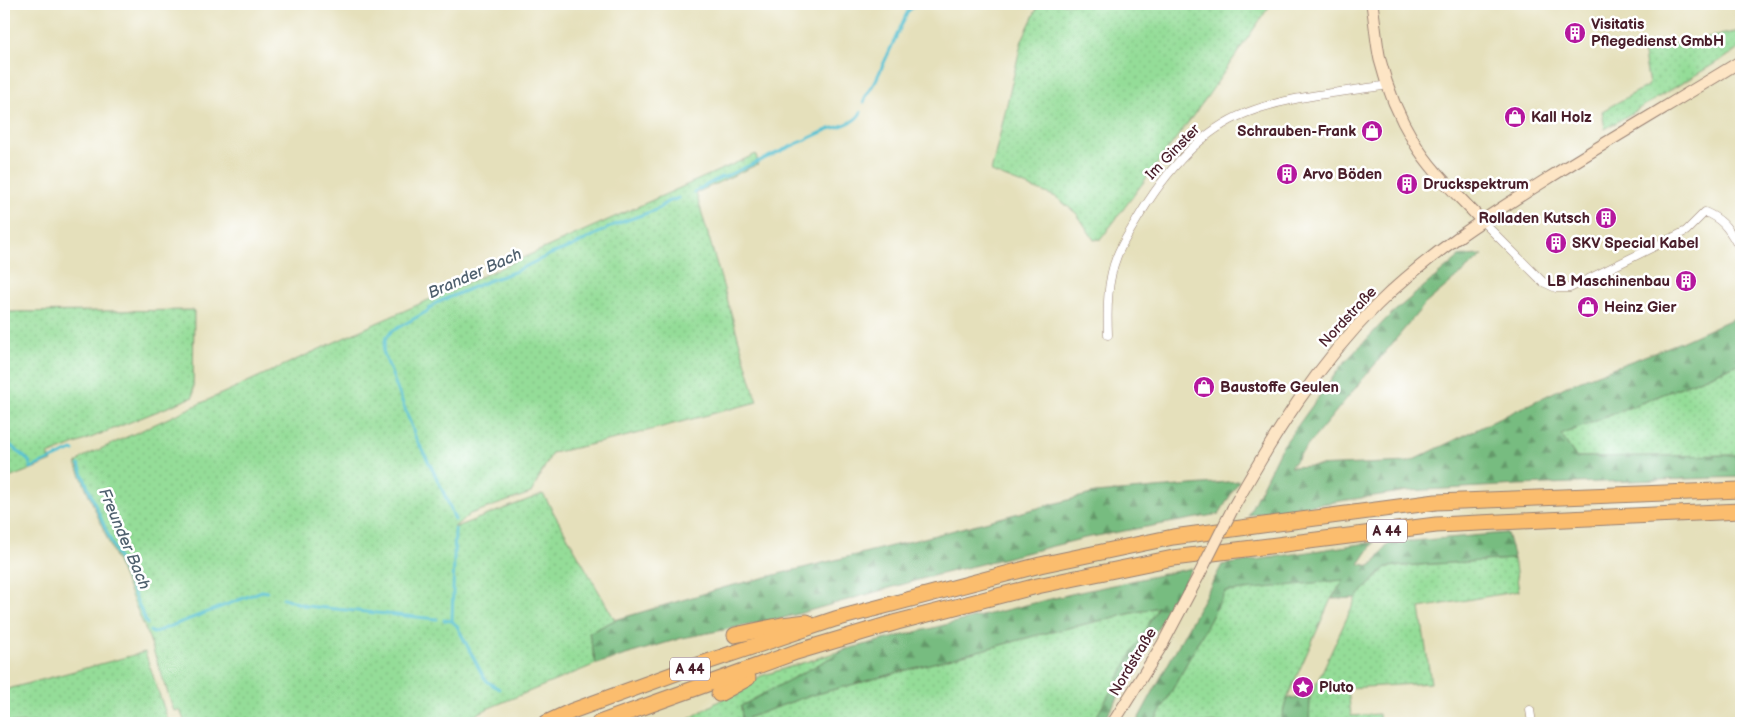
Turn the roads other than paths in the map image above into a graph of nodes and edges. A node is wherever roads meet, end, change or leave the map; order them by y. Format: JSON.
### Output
{"nodes":[{"id":1,"x":1372,"y":4,"type":"edge"},
{"id":2,"x":1741,"y":61,"type":"edge"},
{"id":3,"x":1388,"y":85,"type":"junction"},
{"id":4,"x":1481,"y":220,"type":"junction"},
{"id":5,"x":1736,"y":242,"type":"dead end"},
{"id":6,"x":1108,"y":335,"type":"dead end"},
{"id":7,"x":1741,"y":490,"type":"edge"},
{"id":8,"x":1741,"y":511,"type":"edge"},
{"id":9,"x":836,"y":619,"type":"junction"},
{"id":10,"x":735,"y":635,"type":"dead end"},
{"id":11,"x":796,"y":652,"type":"junction"},
{"id":12,"x":718,"y":694,"type":"dead end"},
{"id":13,"x":1530,"y":710,"type":"dead end"},
{"id":14,"x":546,"y":723,"type":"edge"},
{"id":15,"x":600,"y":723,"type":"edge"},
{"id":16,"x":1113,"y":723,"type":"edge"},
{"id":17,"x":1532,"y":723,"type":"edge"}],
"edges":[{"from":1,"to":3,"type":"street"},
{"from":2,"to":4,"type":"street","name":"Nordstraße"},
{"from":3,"to":4,"type":"street"},
{"from":3,"to":6,"type":"street","name":"Im Ginster"},
{"from":4,"to":5,"type":"street"},
{"from":4,"to":16,"type":"street","name":"Nordstraße","bridge":true},
{"from":7,"to":9,"type":"highway","number":"A 44"},
{"from":8,"to":11,"type":"highway","number":"A 44"},
{"from":9,"to":10,"type":"highway"},
{"from":9,"to":14,"type":"highway","number":"A 44"},
{"from":11,"to":12,"type":"highway"},
{"from":11,"to":15,"type":"highway","number":"A 44"},
{"from":13,"to":17,"type":"street"}]}
